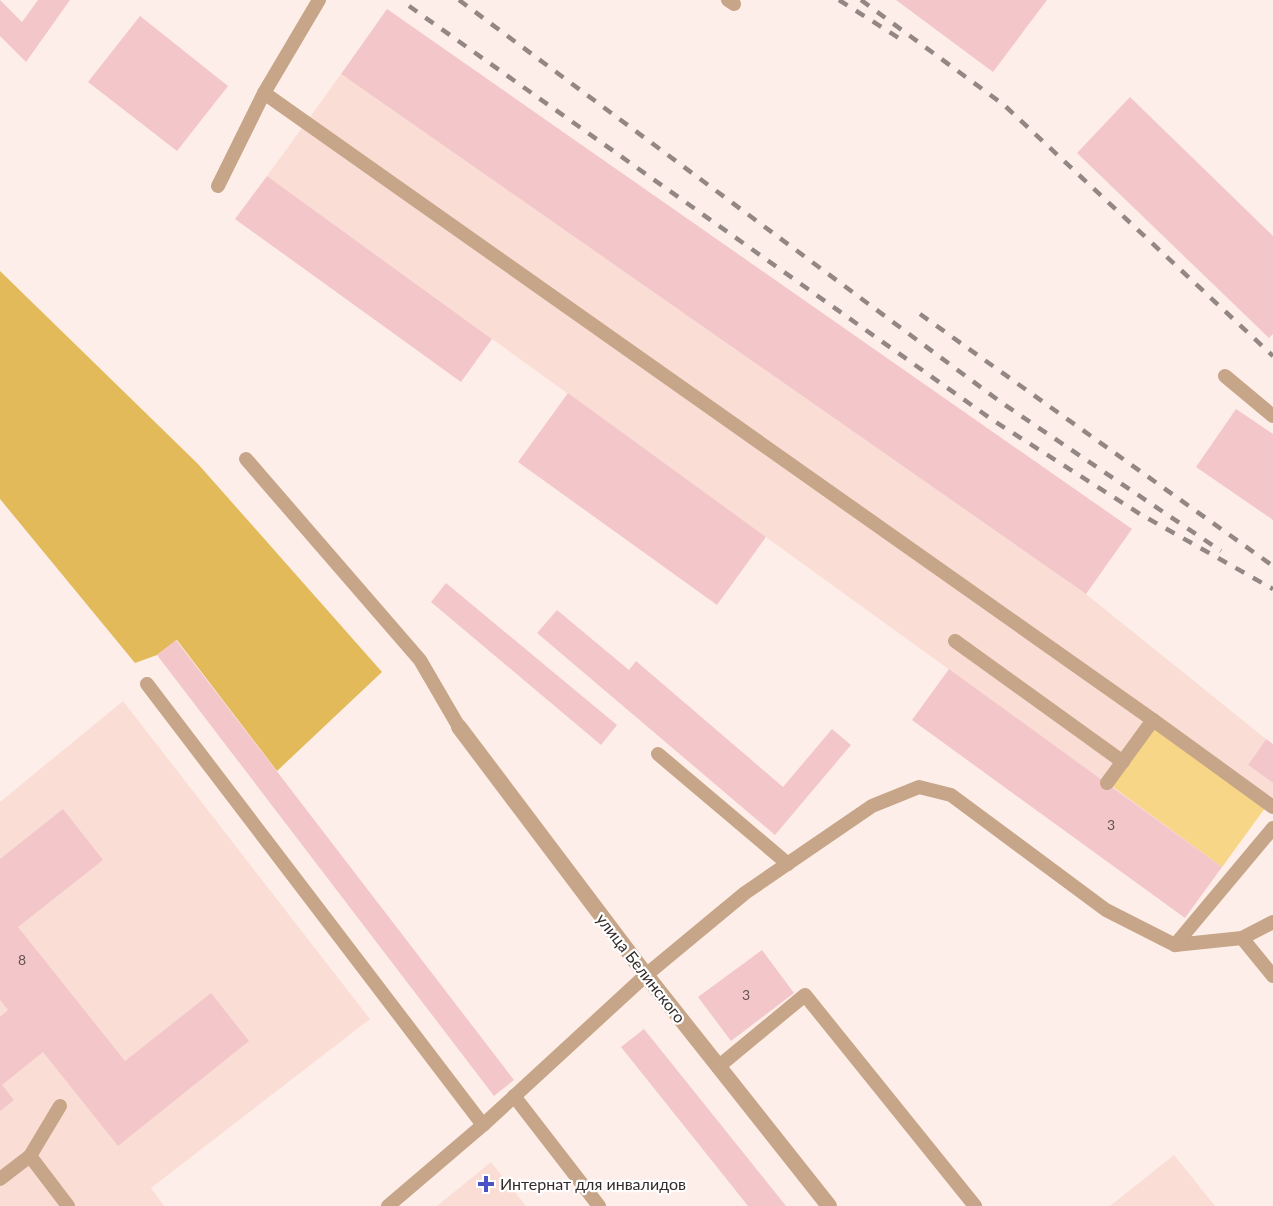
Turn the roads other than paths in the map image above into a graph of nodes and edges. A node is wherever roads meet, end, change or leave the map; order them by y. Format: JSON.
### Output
{"nodes":[{"id":1,"x":319,"y":0,"type":"edge"},
{"id":2,"x":264,"y":93,"type":"junction"},
{"id":3,"x":218,"y":186,"type":"dead end"},
{"id":4,"x":1225,"y":376,"type":"dead end"},
{"id":5,"x":1273,"y":416,"type":"edge"},
{"id":6,"x":246,"y":459,"type":"dead end"},
{"id":7,"x":955,"y":640,"type":"dead end"},
{"id":8,"x":147,"y":684,"type":"dead end"},
{"id":9,"x":1153,"y":720,"type":"junction"},
{"id":10,"x":459,"y":727,"type":"joint"},
{"id":11,"x":658,"y":754,"type":"dead end"},
{"id":12,"x":1123,"y":762,"type":"junction"},
{"id":13,"x":1107,"y":783,"type":"dead end"},
{"id":14,"x":1273,"y":807,"type":"edge"},
{"id":15,"x":1273,"y":828,"type":"edge"},
{"id":16,"x":788,"y":864,"type":"junction"},
{"id":17,"x":1273,"y":922,"type":"edge"},
{"id":18,"x":1242,"y":938,"type":"junction"},
{"id":19,"x":1175,"y":945,"type":"junction"},
{"id":20,"x":646,"y":975,"type":"junction"},
{"id":21,"x":1273,"y":976,"type":"edge"},
{"id":22,"x":718,"y":1067,"type":"junction"},
{"id":23,"x":514,"y":1096,"type":"junction"},
{"id":24,"x":60,"y":1106,"type":"dead end"},
{"id":25,"x":483,"y":1125,"type":"junction"},
{"id":26,"x":30,"y":1156,"type":"junction"},
{"id":27,"x":0,"y":1179,"type":"edge"},
{"id":28,"x":68,"y":1206,"type":"edge"},
{"id":29,"x":388,"y":1206,"type":"edge"},
{"id":30,"x":599,"y":1206,"type":"edge"},
{"id":31,"x":829,"y":1206,"type":"edge"},
{"id":32,"x":975,"y":1206,"type":"edge"}],
"edges":[{"from":1,"to":2,"type":"lane"},
{"from":2,"to":3,"type":"lane"},
{"from":2,"to":9,"type":"lane"},
{"from":4,"to":5,"type":"lane"},
{"from":6,"to":10,"type":"lane"},
{"from":7,"to":12,"type":"lane"},
{"from":8,"to":25,"type":"lane"},
{"from":9,"to":12,"type":"lane"},
{"from":9,"to":14,"type":"lane"},
{"from":10,"to":20,"type":"street","name":"улица Белинского"},
{"from":11,"to":16,"type":"lane"},
{"from":12,"to":13,"type":"lane"},
{"from":15,"to":19,"type":"lane"},
{"from":16,"to":19,"type":"lane"},
{"from":16,"to":20,"type":"lane"},
{"from":17,"to":18,"type":"lane"},
{"from":18,"to":19,"type":"lane"},
{"from":18,"to":21,"type":"lane"},
{"from":20,"to":22,"type":"street","name":"улица Белинского"},
{"from":20,"to":23,"type":"lane"},
{"from":22,"to":31,"type":"street","name":"улица Белинского"},
{"from":22,"to":32,"type":"lane"},
{"from":23,"to":25,"type":"lane"},
{"from":23,"to":30,"type":"lane"},
{"from":24,"to":26,"type":"lane"},
{"from":25,"to":29,"type":"lane"},
{"from":26,"to":27,"type":"lane"},
{"from":26,"to":28,"type":"lane"}]}
